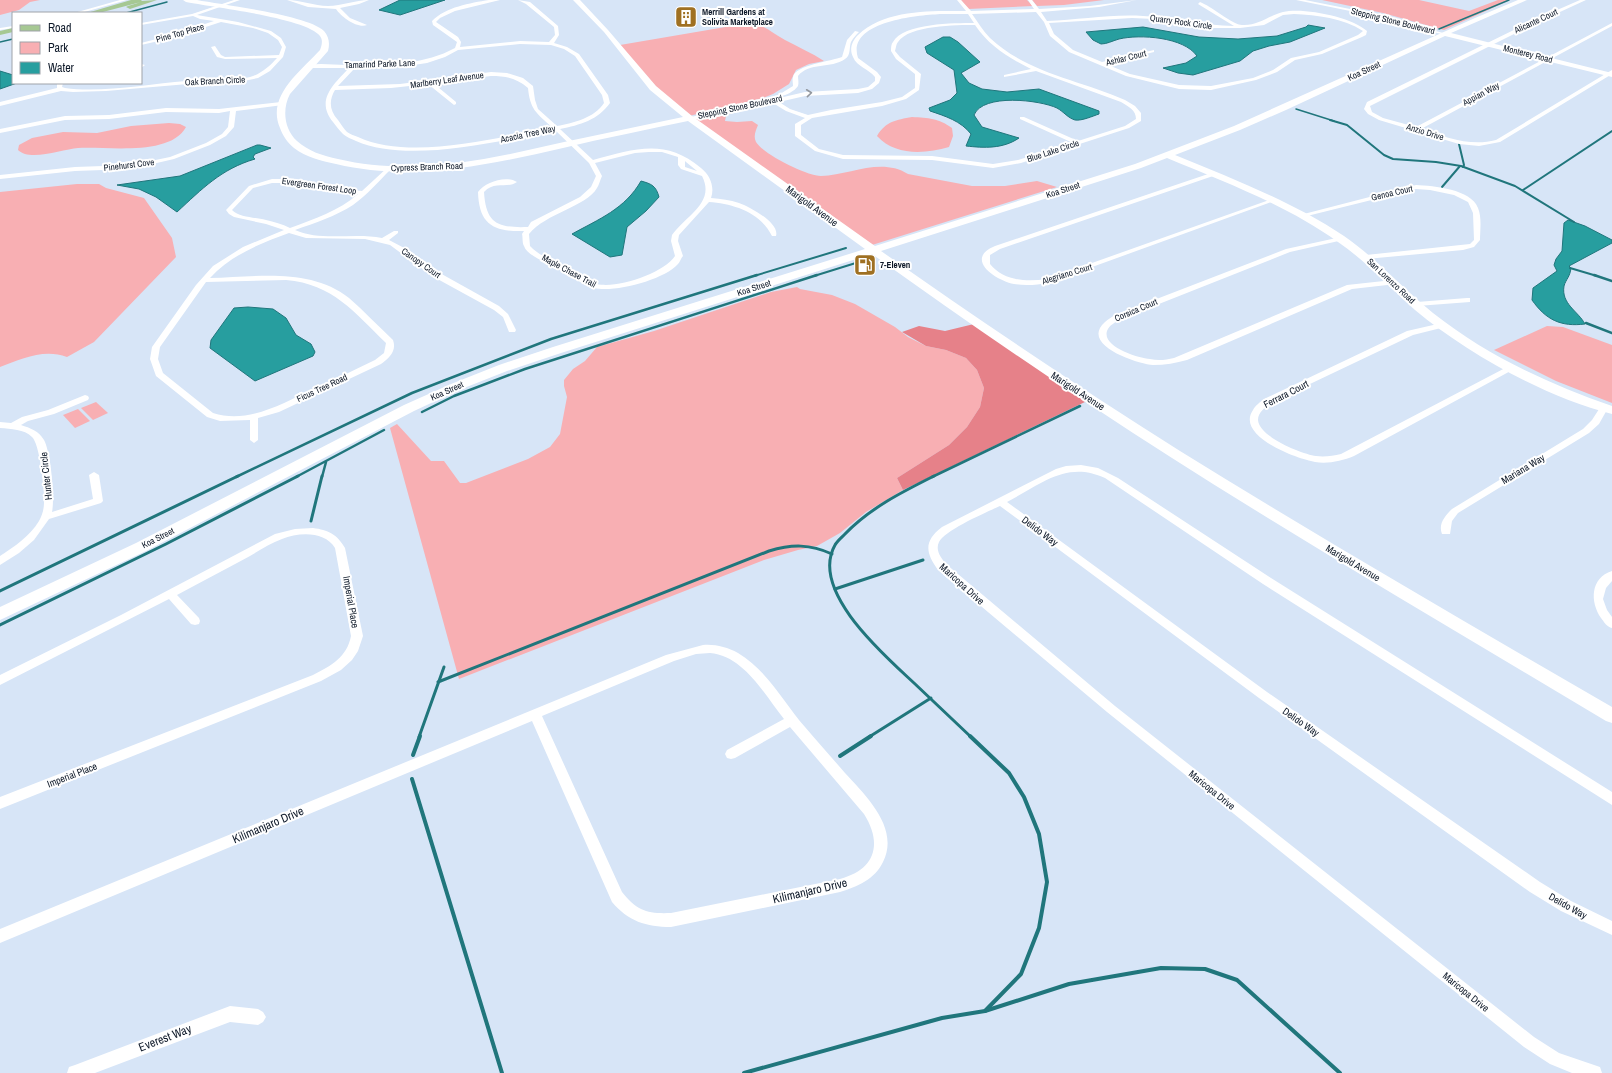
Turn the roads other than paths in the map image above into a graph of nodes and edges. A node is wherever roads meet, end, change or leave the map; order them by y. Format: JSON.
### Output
{"nodes":[{"id":1,"x":125,"y":0,"type":"edge"},
{"id":2,"x":139,"y":0,"type":"edge"},
{"id":3,"x":154,"y":0,"type":"edge"},
{"id":4,"x":186,"y":0,"type":"edge"},
{"id":5,"x":238,"y":0,"type":"edge"},
{"id":6,"x":289,"y":0,"type":"edge"},
{"id":7,"x":304,"y":0,"type":"edge"},
{"id":8,"x":366,"y":0,"type":"edge"},
{"id":9,"x":498,"y":0,"type":"edge"},
{"id":10,"x":520,"y":0,"type":"edge"},
{"id":11,"x":569,"y":0,"type":"edge"},
{"id":12,"x":576,"y":0,"type":"edge"},
{"id":13,"x":959,"y":0,"type":"edge"},
{"id":14,"x":1030,"y":0,"type":"edge"},
{"id":15,"x":1120,"y":0,"type":"edge"},
{"id":16,"x":1134,"y":0,"type":"edge"},
{"id":17,"x":1298,"y":0,"type":"edge"},
{"id":18,"x":1310,"y":0,"type":"edge"},
{"id":19,"x":1524,"y":0,"type":"edge"},
{"id":20,"x":1584,"y":0,"type":"edge"},
{"id":21,"x":295,"y":2,"type":"junction"},
{"id":22,"x":1200,"y":3,"type":"dead end"},
{"id":23,"x":221,"y":6,"type":"junction"},
{"id":24,"x":337,"y":7,"type":"junction"},
{"id":25,"x":1037,"y":9,"type":"junction"},
{"id":26,"x":586,"y":11,"type":"junction"},
{"id":27,"x":968,"y":11,"type":"junction"},
{"id":28,"x":80,"y":12,"type":"edge"},
{"id":29,"x":95,"y":12,"type":"edge"},
{"id":30,"x":111,"y":12,"type":"edge"},
{"id":31,"x":193,"y":14,"type":"junction"},
{"id":32,"x":219,"y":21,"type":"junction"},
{"id":33,"x":1046,"y":22,"type":"junction"},
{"id":34,"x":142,"y":24,"type":"edge"},
{"id":35,"x":366,"y":24,"type":"dead end"},
{"id":36,"x":976,"y":24,"type":"junction"},
{"id":37,"x":1612,"y":24,"type":"edge"},
{"id":38,"x":12,"y":26,"type":"edge"},
{"id":39,"x":1240,"y":27,"type":"junction"},
{"id":40,"x":0,"y":29,"type":"edge"},
{"id":41,"x":12,"y":30,"type":"edge"},
{"id":42,"x":0,"y":33,"type":"edge"},
{"id":43,"x":12,"y":34,"type":"edge"},
{"id":44,"x":1445,"y":34,"type":"junction"},
{"id":45,"x":0,"y":37,"type":"edge"},
{"id":46,"x":142,"y":44,"type":"edge"},
{"id":47,"x":550,"y":44,"type":"junction"},
{"id":48,"x":1488,"y":44,"type":"junction"},
{"id":49,"x":213,"y":47,"type":"dead end"},
{"id":50,"x":457,"y":48,"type":"junction"},
{"id":51,"x":1152,"y":51,"type":"dead end"},
{"id":52,"x":281,"y":56,"type":"junction"},
{"id":53,"x":1546,"y":59,"type":"junction"},
{"id":54,"x":1101,"y":64,"type":"junction"},
{"id":55,"x":312,"y":66,"type":"junction"},
{"id":56,"x":354,"y":66,"type":"junction"},
{"id":57,"x":1036,"y":69,"type":"junction"},
{"id":58,"x":507,"y":71,"type":"dead end"},
{"id":59,"x":1611,"y":74,"type":"edge"},
{"id":60,"x":502,"y":75,"type":"junction"},
{"id":61,"x":1006,"y":76,"type":"dead end"},
{"id":62,"x":430,"y":83,"type":"junction"},
{"id":63,"x":121,"y":84,"type":"edge"},
{"id":64,"x":60,"y":86,"type":"edge"},
{"id":65,"x":335,"y":88,"type":"junction"},
{"id":66,"x":115,"y":89,"type":"junction"},
{"id":67,"x":771,"y":99,"type":"junction"},
{"id":68,"x":454,"y":103,"type":"dead end"},
{"id":69,"x":0,"y":104,"type":"edge"},
{"id":70,"x":281,"y":104,"type":"junction"},
{"id":71,"x":233,"y":109,"type":"junction"},
{"id":72,"x":808,"y":117,"type":"junction"},
{"id":73,"x":688,"y":118,"type":"junction"},
{"id":74,"x":1022,"y":118,"type":"dead end"},
{"id":75,"x":555,"y":128,"type":"junction"},
{"id":76,"x":1416,"y":129,"type":"junction"},
{"id":77,"x":0,"y":131,"type":"edge"},
{"id":78,"x":1078,"y":143,"type":"junction"},
{"id":79,"x":572,"y":144,"type":"junction"},
{"id":80,"x":1167,"y":155,"type":"junction"},
{"id":81,"x":592,"y":162,"type":"junction"},
{"id":82,"x":388,"y":169,"type":"junction"},
{"id":83,"x":1214,"y":174,"type":"junction"},
{"id":84,"x":0,"y":177,"type":"edge"},
{"id":85,"x":514,"y":182,"type":"dead end"},
{"id":86,"x":364,"y":193,"type":"junction"},
{"id":87,"x":708,"y":200,"type":"junction"},
{"id":88,"x":1274,"y":200,"type":"junction"},
{"id":89,"x":233,"y":215,"type":"junction"},
{"id":90,"x":1303,"y":215,"type":"junction"},
{"id":91,"x":225,"y":217,"type":"dead end"},
{"id":92,"x":528,"y":229,"type":"junction"},
{"id":93,"x":289,"y":230,"type":"junction"},
{"id":94,"x":396,"y":232,"type":"dead end"},
{"id":95,"x":774,"y":235,"type":"dead end"},
{"id":96,"x":1341,"y":239,"type":"junction"},
{"id":97,"x":383,"y":241,"type":"junction"},
{"id":98,"x":874,"y":250,"type":"junction"},
{"id":99,"x":1366,"y":257,"type":"junction"},
{"id":100,"x":205,"y":280,"type":"junction"},
{"id":101,"x":1393,"y":282,"type":"junction"},
{"id":102,"x":1468,"y":300,"type":"dead end"},
{"id":103,"x":1417,"y":304,"type":"junction"},
{"id":104,"x":1442,"y":325,"type":"junction"},
{"id":105,"x":512,"y":330,"type":"dead end"},
{"id":106,"x":1512,"y":368,"type":"junction"},
{"id":107,"x":85,"y":398,"type":"dead end"},
{"id":108,"x":1608,"y":409,"type":"edge"},
{"id":109,"x":254,"y":417,"type":"junction"},
{"id":110,"x":0,"y":425,"type":"edge"},
{"id":111,"x":13,"y":426,"type":"junction"},
{"id":112,"x":254,"y":440,"type":"dead end"},
{"id":113,"x":94,"y":475,"type":"dead end"},
{"id":114,"x":1000,"y":502,"type":"junction"},
{"id":115,"x":46,"y":517,"type":"junction"},
{"id":116,"x":1446,"y":532,"type":"dead end"},
{"id":117,"x":0,"y":561,"type":"edge"},
{"id":118,"x":1612,"y":575,"type":"edge"},
{"id":119,"x":170,"y":594,"type":"junction"},
{"id":120,"x":0,"y":614,"type":"edge"},
{"id":121,"x":195,"y":621,"type":"dead end"},
{"id":122,"x":1612,"y":624,"type":"edge"},
{"id":123,"x":0,"y":680,"type":"edge"},
{"id":124,"x":535,"y":714,"type":"junction"},
{"id":125,"x":1612,"y":716,"type":"edge"},
{"id":126,"x":792,"y":720,"type":"junction"},
{"id":127,"x":731,"y":754,"type":"dead end"},
{"id":128,"x":1612,"y":799,"type":"edge"},
{"id":129,"x":0,"y":803,"type":"edge"},
{"id":130,"x":1612,"y":928,"type":"edge"},
{"id":131,"x":0,"y":936,"type":"edge"},
{"id":132,"x":258,"y":1018,"type":"dead end"},
{"id":133,"x":75,"y":1073,"type":"edge"},
{"id":134,"x":1594,"y":1073,"type":"edge"}],
"edges":[{"from":1,"to":28,"type":"street"},
{"from":2,"to":29,"type":"main road"},
{"from":3,"to":30,"type":"main road"},
{"from":4,"to":23,"type":"main road"},
{"from":5,"to":23,"type":"street"},
{"from":6,"to":21,"type":"street"},
{"from":7,"to":21,"type":"street"},
{"from":8,"to":24,"type":"street"},
{"from":9,"to":50,"type":"street"},
{"from":10,"to":47,"type":"street"},
{"from":11,"to":26,"type":"main road","name":"Marigold Avenue"},
{"from":12,"to":26,"type":"main road","name":"Marigold Avenue"},
{"from":13,"to":27,"type":"street","name":"Blue Lake Circle"},
{"from":14,"to":25,"type":"street","name":"Quarry Rock Circle"},
{"from":15,"to":25,"type":"street","name":"Stepping Stone Boulevard"},
{"from":16,"to":25,"type":"street","name":"Stepping Stone Boulevard"},
{"from":17,"to":44,"type":"street","name":"Stepping Stone Boulevard"},
{"from":18,"to":44,"type":"street","name":"Stepping Stone Boulevard"},
{"from":19,"to":44,"type":"main road","name":"Koa Street"},
{"from":20,"to":48,"type":"street","name":"Alicante Court"},
{"from":21,"to":24,"type":"street"},
{"from":22,"to":39,"type":"street"},
{"from":23,"to":31,"type":"street"},
{"from":23,"to":55,"type":"main road"},
{"from":24,"to":35,"type":"street"},
{"from":25,"to":27,"type":"street","name":"Stepping Stone Boulevard"},
{"from":25,"to":33,"type":"street","name":"Quarry Rock Circle"},
{"from":26,"to":73,"type":"main road","name":"Marigold Avenue"},
{"from":27,"to":36,"type":"street","name":"Blue Lake Circle"},
{"from":27,"to":67,"type":"street","name":"Stepping Stone Boulevard"},
{"from":67,"to":27,"type":"street","name":"Stepping Stone Boulevard","one_way":true},
{"from":31,"to":32,"type":"street"},
{"from":31,"to":34,"type":"street"},
{"from":32,"to":46,"type":"street","name":"Pine Top Place"},
{"from":32,"to":52,"type":"street"},
{"from":33,"to":39,"type":"street","name":"Quarry Rock Circle"},
{"from":33,"to":54,"type":"street","name":"Quarry Rock Circle"},
{"from":36,"to":57,"type":"street","name":"Blue Lake Circle"},
{"from":36,"to":72,"type":"street"},
{"from":37,"to":53,"type":"street"},
{"from":38,"to":40,"type":"street"},
{"from":39,"to":54,"type":"street","name":"Quarry Rock Circle"},
{"from":41,"to":42,"type":"main road"},
{"from":43,"to":45,"type":"main road"},
{"from":44,"to":48,"type":"main road","name":"Monterey Road"},
{"from":44,"to":80,"type":"main road","name":"Koa Street"},
{"from":47,"to":50,"type":"street","name":"Acacia Tree Way"},
{"from":47,"to":75,"type":"street","name":"Acacia Tree Way"},
{"from":48,"to":53,"type":"main road","name":"Monterey Road"},
{"from":48,"to":76,"type":"street","name":"Anzio Drive"},
{"from":49,"to":52,"type":"street"},
{"from":50,"to":56,"type":"street","name":"Tamarind Parke Lane"},
{"from":51,"to":54,"type":"street","name":"Ashlar Court"},
{"from":52,"to":66,"type":"street","name":"Oak Branch Circle"},
{"from":53,"to":59,"type":"main road","name":"Monterey Road"},
{"from":53,"to":76,"type":"street","name":"Appian Way"},
{"from":55,"to":56,"type":"street","name":"Tamarind Parke Lane"},
{"from":55,"to":70,"type":"main road"},
{"from":56,"to":65,"type":"street","name":"Acacia Tree Way"},
{"from":57,"to":61,"type":"street"},
{"from":57,"to":78,"type":"street","name":"Blue Lake Circle"},
{"from":58,"to":60,"type":"street"},
{"from":59,"to":76,"type":"street","name":"Anzio Drive"},
{"from":60,"to":62,"type":"street","name":"Marlberry Leaf Avenue"},
{"from":60,"to":75,"type":"street","name":"Marlberry Leaf Avenue"},
{"from":62,"to":65,"type":"street","name":"Marlberry Leaf Avenue"},
{"from":62,"to":68,"type":"street"},
{"from":63,"to":66,"type":"street"},
{"from":64,"to":66,"type":"street","name":"Oak Branch Circle"},
{"from":64,"to":69,"type":"street","name":"Oak Branch Circle"},
{"from":65,"to":75,"type":"street","name":"Acacia Tree Way"},
{"from":67,"to":72,"type":"street"},
{"from":67,"to":73,"type":"street","name":"Stepping Stone Boulevard"},
{"from":70,"to":71,"type":"street"},
{"from":70,"to":82,"type":"main road","name":"Cypress Branch Road"},
{"from":71,"to":77,"type":"street"},
{"from":71,"to":84,"type":"street","name":"Pinehurst Cove"},
{"from":72,"to":78,"type":"street","name":"Blue Lake Circle"},
{"from":73,"to":79,"type":"main road","name":"Cypress Branch Road"},
{"from":73,"to":98,"type":"main road","name":"Marigold Avenue"},
{"from":74,"to":78,"type":"street"},
{"from":75,"to":79,"type":"street","name":"Marlberry Leaf Avenue"},
{"from":79,"to":81,"type":"street"},
{"from":79,"to":82,"type":"main road","name":"Cypress Branch Road"},
{"from":80,"to":83,"type":"main road","name":"San Lorenzo Road"},
{"from":80,"to":98,"type":"main road","name":"Koa Street"},
{"from":81,"to":87,"type":"street"},
{"from":81,"to":92,"type":"street"},
{"from":82,"to":86,"type":"street","name":"Ficus Tree Road"},
{"from":83,"to":88,"type":"main road","name":"San Lorenzo Road"},
{"from":83,"to":88,"type":"street","name":"Alegriano Court"},
{"from":85,"to":92,"type":"street"},
{"from":86,"to":89,"type":"street","name":"Evergreen Forest Loop"},
{"from":86,"to":93,"type":"street","name":"Ficus Tree Road"},
{"from":87,"to":92,"type":"street","name":"Maple Chase Trail"},
{"from":87,"to":95,"type":"street"},
{"from":88,"to":90,"type":"main road","name":"San Lorenzo Road"},
{"from":89,"to":91,"type":"street"},
{"from":89,"to":93,"type":"street"},
{"from":90,"to":96,"type":"main road","name":"San Lorenzo Road"},
{"from":90,"to":99,"type":"street","name":"Genoa Court"},
{"from":93,"to":97,"type":"street","name":"Canopy Court"},
{"from":93,"to":100,"type":"street","name":"Ficus Tree Road"},
{"from":94,"to":97,"type":"street"},
{"from":96,"to":99,"type":"main road","name":"San Lorenzo Road"},
{"from":96,"to":101,"type":"street","name":"Corsica Court"},
{"from":97,"to":105,"type":"street","name":"Canopy Court"},
{"from":98,"to":120,"type":"main road","name":"Koa Street"},
{"from":98,"to":125,"type":"main road","name":"Marigold Avenue"},
{"from":99,"to":101,"type":"main road","name":"San Lorenzo Road"},
{"from":100,"to":109,"type":"street","name":"Ficus Tree Road"},
{"from":100,"to":109,"type":"street","name":"Ficus Tree Road"},
{"from":101,"to":103,"type":"main road","name":"San Lorenzo Road"},
{"from":102,"to":103,"type":"street"},
{"from":103,"to":104,"type":"main road","name":"San Lorenzo Road"},
{"from":104,"to":106,"type":"main road","name":"San Lorenzo Road"},
{"from":104,"to":106,"type":"street","name":"Ferrara Court"},
{"from":106,"to":108,"type":"main road","name":"San Lorenzo Road"},
{"from":107,"to":111,"type":"street"},
{"from":108,"to":116,"type":"street","name":"Mariana Way"},
{"from":109,"to":112,"type":"street"},
{"from":110,"to":111,"type":"street","name":"Hunter Circle"},
{"from":111,"to":115,"type":"street","name":"Hunter Circle"},
{"from":113,"to":115,"type":"street"},
{"from":114,"to":128,"type":"street","name":"Maricopa Drive"},
{"from":114,"to":130,"type":"street","name":"Delido Way"},
{"from":114,"to":134,"type":"street","name":"Maricopa Drive"},
{"from":115,"to":117,"type":"street","name":"Hunter Circle"},
{"from":118,"to":122,"type":"street"},
{"from":119,"to":121,"type":"street"},
{"from":119,"to":123,"type":"street","name":"Imperial Place"},
{"from":119,"to":129,"type":"street","name":"Imperial Place"},
{"from":124,"to":126,"type":"street","name":"Kilimanjaro Drive"},
{"from":124,"to":126,"type":"street","name":"Kilimanjaro Drive"},
{"from":124,"to":131,"type":"street","name":"Kilimanjaro Drive"},
{"from":126,"to":127,"type":"street"},
{"from":132,"to":133,"type":"street","name":"Everest Way"}]}
